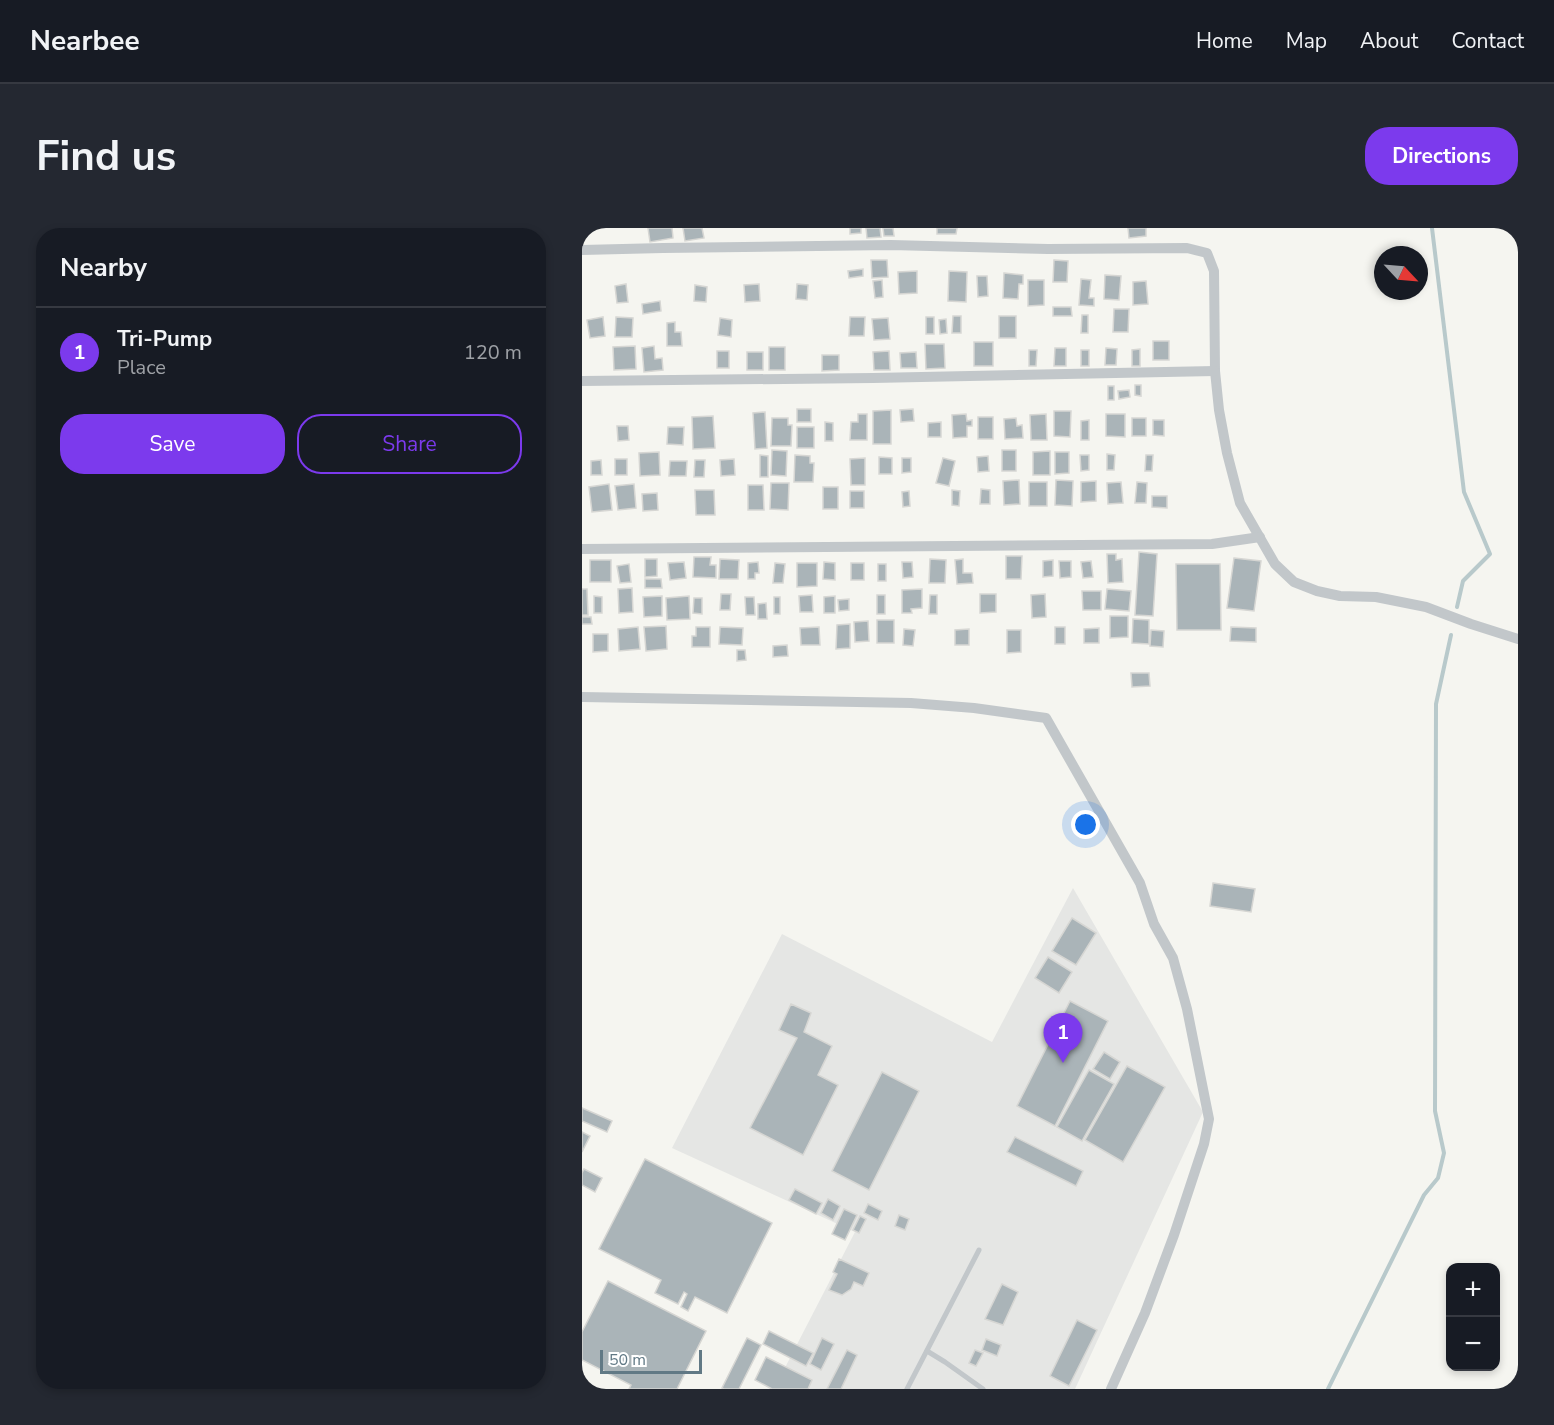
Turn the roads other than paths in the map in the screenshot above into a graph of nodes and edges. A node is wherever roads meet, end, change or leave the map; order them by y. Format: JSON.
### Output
{"nodes":[{"id":1,"x":582,"y":250,"type":"edge"},
{"id":2,"x":1215,"y":371,"type":"junction"},
{"id":3,"x":582,"y":381,"type":"edge"},
{"id":4,"x":1260,"y":537,"type":"junction"},
{"id":5,"x":582,"y":549,"type":"edge"},
{"id":6,"x":1518,"y":639,"type":"edge"},
{"id":7,"x":582,"y":697,"type":"edge"},
{"id":8,"x":979,"y":1250,"type":"dead end"},
{"id":9,"x":927,"y":1351,"type":"junction"},
{"id":10,"x":907,"y":1389,"type":"edge"},
{"id":11,"x":982,"y":1389,"type":"edge"},
{"id":12,"x":1111,"y":1389,"type":"edge"}],
"edges":[{"from":1,"to":2,"type":"street"},
{"from":2,"to":3,"type":"street"},
{"from":2,"to":4,"type":"street"},
{"from":4,"to":5,"type":"street"},
{"from":4,"to":6,"type":"street"},
{"from":7,"to":12,"type":"street"},
{"from":8,"to":9,"type":"lane"},
{"from":9,"to":10,"type":"lane"},
{"from":9,"to":11,"type":"lane"}]}
